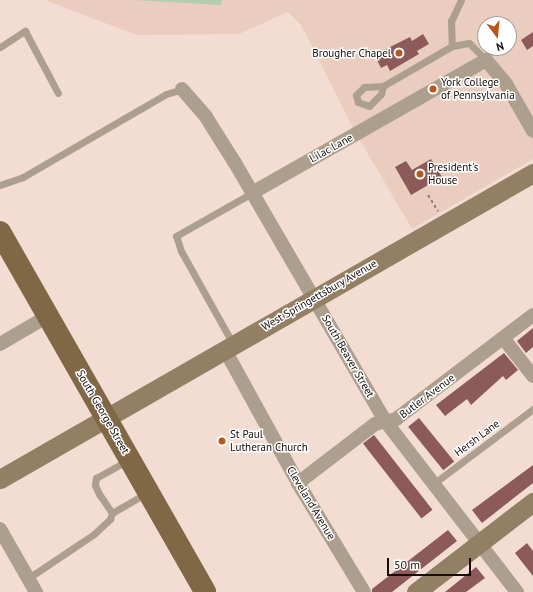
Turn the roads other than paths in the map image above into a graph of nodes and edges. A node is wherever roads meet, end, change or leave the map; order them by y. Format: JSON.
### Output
{"nodes":[{"id":1,"x":460,"y":0,"type":"edge"},
{"id":2,"x":452,"y":46,"type":"junction"},
{"id":3,"x":0,"y":47,"type":"edge"},
{"id":4,"x":486,"y":60,"type":"junction"},
{"id":5,"x":383,"y":86,"type":"dead end"},
{"id":6,"x":182,"y":89,"type":"joint"},
{"id":7,"x":58,"y":93,"type":"dead end"},
{"id":8,"x":533,"y":131,"type":"edge"},
{"id":9,"x":533,"y":173,"type":"edge"},
{"id":10,"x":0,"y":184,"type":"edge"},
{"id":11,"x":252,"y":193,"type":"junction"},
{"id":12,"x":0,"y":232,"type":"edge"},
{"id":13,"x":176,"y":236,"type":"joint"},
{"id":14,"x":314,"y":298,"type":"junction"},
{"id":15,"x":533,"y":315,"type":"edge"},
{"id":16,"x":48,"y":316,"type":"junction"},
{"id":17,"x":504,"y":338,"type":"junction"},
{"id":18,"x":0,"y":344,"type":"edge"},
{"id":19,"x":229,"y":347,"type":"junction"},
{"id":20,"x":533,"y":376,"type":"edge"},
{"id":21,"x":533,"y":409,"type":"edge"},
{"id":22,"x":106,"y":418,"type":"junction"},
{"id":23,"x":386,"y":422,"type":"junction"},
{"id":24,"x":130,"y":458,"type":"junction"},
{"id":25,"x":0,"y":479,"type":"edge"},
{"id":26,"x":298,"y":483,"type":"junction"},
{"id":27,"x":433,"y":484,"type":"junction"},
{"id":28,"x":148,"y":491,"type":"junction"},
{"id":29,"x":533,"y":502,"type":"edge"},
{"id":30,"x":112,"y":513,"type":"junction"},
{"id":31,"x":0,"y":529,"type":"edge"},
{"id":32,"x":479,"y":544,"type":"junction"},
{"id":33,"x":30,"y":577,"type":"junction"},
{"id":34,"x":36,"y":592,"type":"edge"},
{"id":35,"x":205,"y":592,"type":"edge"},
{"id":36,"x":364,"y":592,"type":"edge"},
{"id":37,"x":416,"y":592,"type":"edge"},
{"id":38,"x":517,"y":592,"type":"edge"}],
"edges":[{"from":1,"to":2,"type":"lane"},
{"from":2,"to":4,"type":"lane"},
{"from":2,"to":5,"type":"lane"},
{"from":3,"to":7,"type":"lane"},
{"from":4,"to":8,"type":"street"},
{"from":4,"to":11,"type":"street","name":"Lilac Lane"},
{"from":6,"to":10,"type":"lane"},
{"from":6,"to":11,"type":"street","name":"South Beaver Street"},
{"from":9,"to":14,"type":"street","name":"West Springettsbury Avenue"},
{"from":11,"to":13,"type":"lane","name":"Lilac Lane"},
{"from":11,"to":14,"type":"street","name":"South Beaver Street"},
{"from":12,"to":16,"type":"main road","name":"South George Street"},
{"from":13,"to":19,"type":"lane","name":"Cleveland Avenue"},
{"from":14,"to":19,"type":"street","name":"West Springettsbury Avenue"},
{"from":14,"to":23,"type":"street","name":"South Beaver Street"},
{"from":15,"to":17,"type":"street","name":"Butler Avenue"},
{"from":16,"to":18,"type":"street"},
{"from":16,"to":22,"type":"main road","name":"South George Street"},
{"from":17,"to":20,"type":"street"},
{"from":17,"to":23,"type":"street","name":"Butler Avenue"},
{"from":19,"to":22,"type":"street","name":"West Springettsbury Avenue"},
{"from":19,"to":26,"type":"street","name":"Cleveland Avenue"},
{"from":21,"to":27,"type":"lane","name":"Hersh Lane"},
{"from":22,"to":24,"type":"main road","name":"South George Street"},
{"from":22,"to":25,"type":"street","name":"West Springettsbury Avenue"},
{"from":23,"to":26,"type":"street","name":"Butler Avenue"},
{"from":23,"to":27,"type":"street","name":"South Beaver Street"},
{"from":24,"to":28,"type":"main road","name":"South George Street"},
{"from":24,"to":30,"type":"lane"},
{"from":26,"to":36,"type":"street","name":"Cleveland Avenue"},
{"from":27,"to":32,"type":"street","name":"South Beaver Street"},
{"from":28,"to":30,"type":"lane"},
{"from":28,"to":35,"type":"main road","name":"South George Street"},
{"from":29,"to":32,"type":"street"},
{"from":30,"to":33,"type":"lane"},
{"from":31,"to":33,"type":"street"},
{"from":32,"to":37,"type":"street"},
{"from":32,"to":38,"type":"street","name":"South Beaver Street"},
{"from":33,"to":34,"type":"street"}]}
